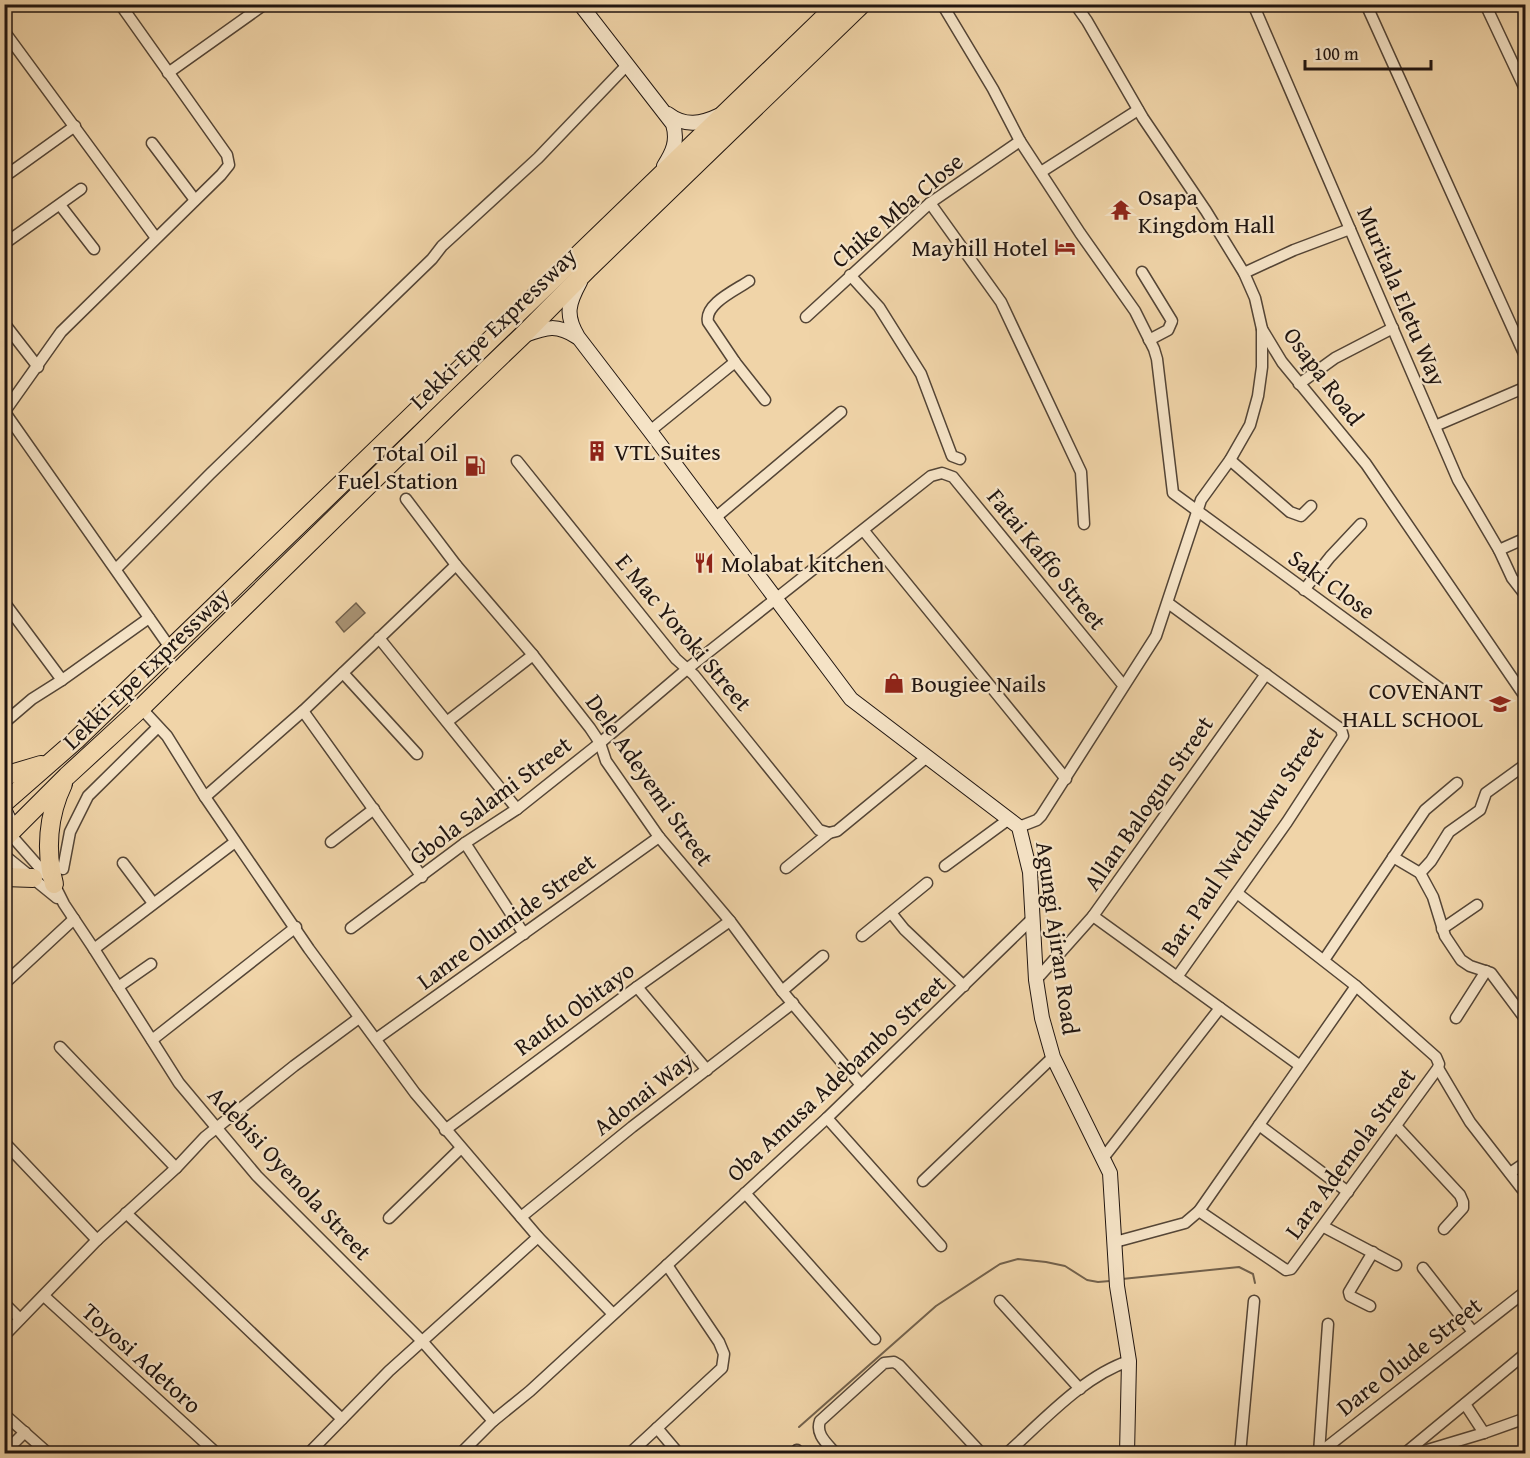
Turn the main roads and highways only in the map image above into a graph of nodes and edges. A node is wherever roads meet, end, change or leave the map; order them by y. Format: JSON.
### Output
{"nodes":[{"id":1,"x":838,"y":4,"type":"edge"},
{"id":2,"x":862,"y":4,"type":"edge"},
{"id":3,"x":115,"y":702,"type":"junction"},
{"id":4,"x":76,"y":740,"type":"junction"},
{"id":5,"x":4,"y":776,"type":"edge"},
{"id":6,"x":67,"y":776,"type":"junction"},
{"id":7,"x":6,"y":822,"type":"edge"},
{"id":8,"x":4,"y":877,"type":"edge"},
{"id":9,"x":59,"y":877,"type":"road end"},
{"id":10,"x":33,"y":878,"type":"road end"}],
"edges":[{"from":1,"to":3,"type":"highway","name":"Lekki-Epe Expressway"},
{"from":2,"to":6,"type":"highway","name":"Lekki-Epe Expressway"},
{"from":3,"to":4,"type":"highway","name":"Lekki-Epe Expressway"},
{"from":3,"to":7,"type":"highway"},
{"from":4,"to":5,"type":"highway"},
{"from":4,"to":7,"type":"highway","name":"Lekki-Epe Expressway"},
{"from":6,"to":7,"type":"highway","name":"Lekki-Epe Expressway"},
{"from":6,"to":9,"type":"highway"},
{"from":8,"to":10,"type":"highway"}]}
